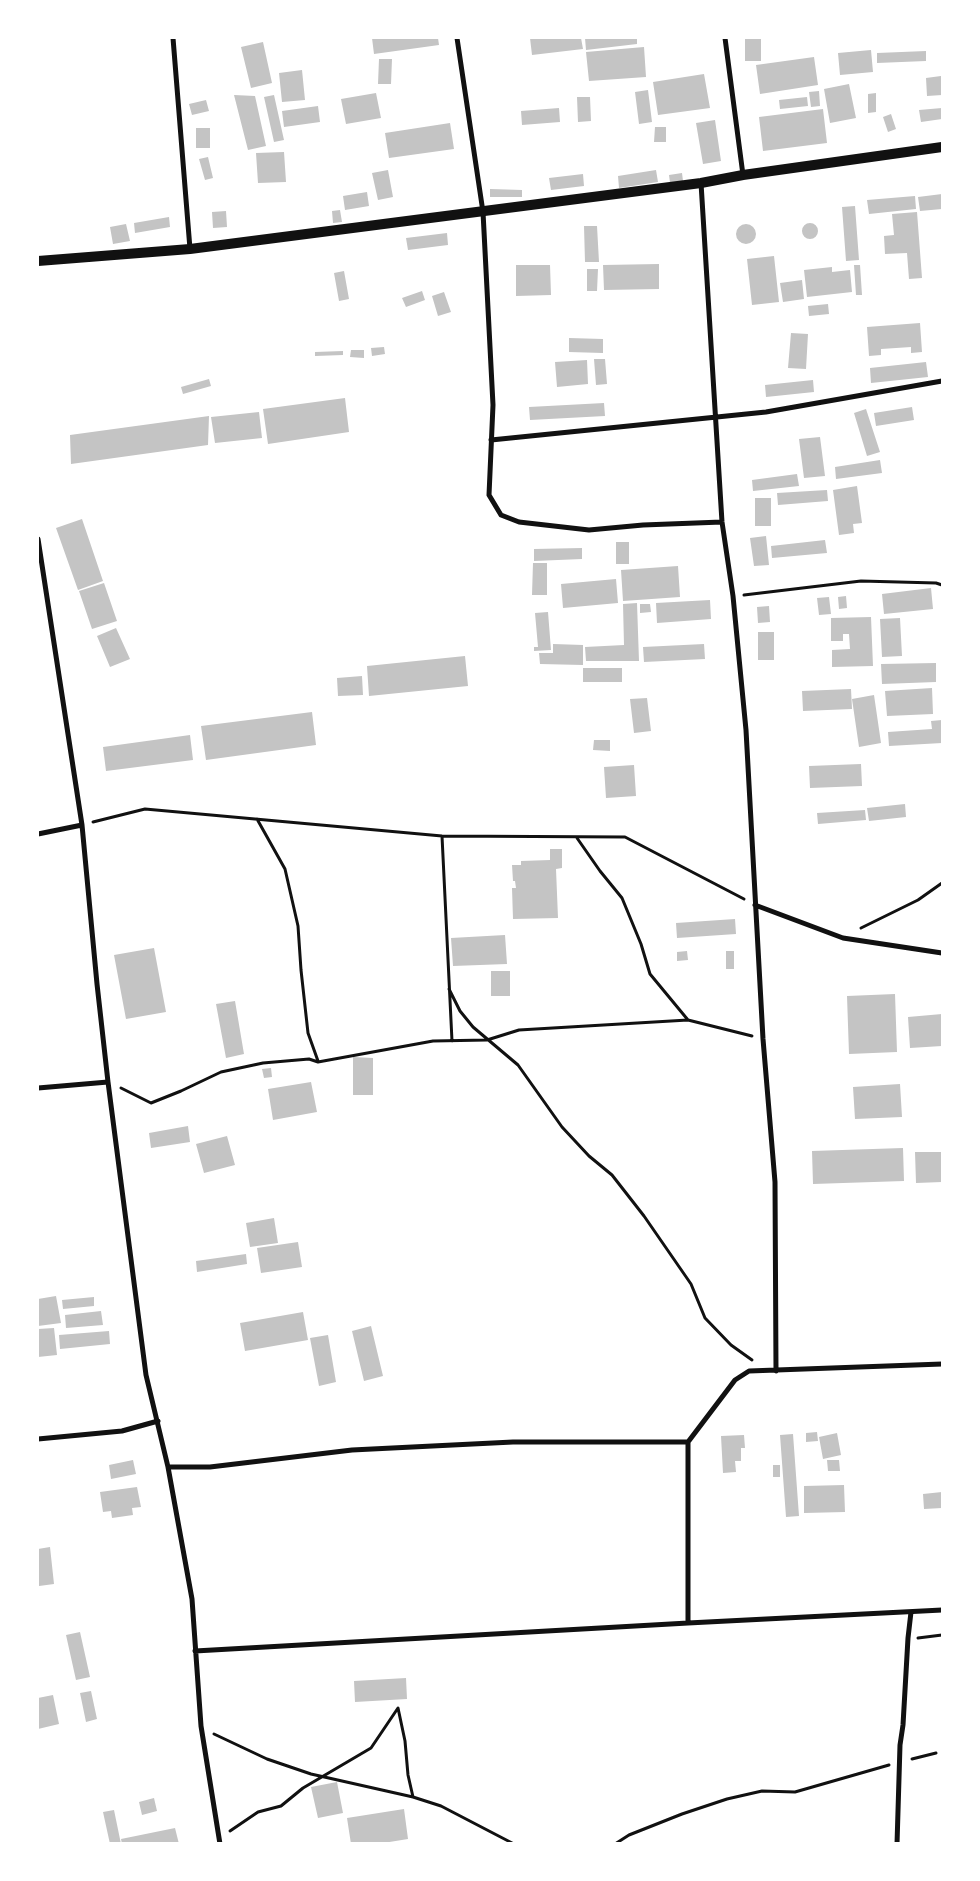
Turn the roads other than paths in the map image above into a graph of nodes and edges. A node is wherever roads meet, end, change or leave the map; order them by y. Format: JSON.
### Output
{"nodes":[{"id":1,"x":173,"y":38,"type":"edge"},
{"id":2,"x":457,"y":38,"type":"edge"},
{"id":3,"x":725,"y":38,"type":"edge"},
{"id":4,"x":942,"y":148,"type":"edge"},
{"id":5,"x":743,"y":175,"type":"junction"},
{"id":6,"x":701,"y":183,"type":"junction"},
{"id":7,"x":483,"y":212,"type":"junction"},
{"id":8,"x":190,"y":249,"type":"junction"},
{"id":9,"x":38,"y":261,"type":"edge"},
{"id":10,"x":942,"y":380,"type":"edge"},
{"id":11,"x":717,"y":416,"type":"junction"},
{"id":12,"x":491,"y":440,"type":"junction"},
{"id":13,"x":722,"y":522,"type":"junction"},
{"id":14,"x":38,"y":539,"type":"edge"},
{"id":15,"x":82,"y":825,"type":"junction"},
{"id":16,"x":38,"y":834,"type":"edge"},
{"id":17,"x":755,"y":905,"type":"junction"},
{"id":18,"x":942,"y":952,"type":"edge"},
{"id":19,"x":108,"y":1082,"type":"junction"},
{"id":20,"x":38,"y":1088,"type":"edge"},
{"id":21,"x":942,"y":1364,"type":"edge"},
{"id":22,"x":776,"y":1371,"type":"junction"},
{"id":23,"x":158,"y":1421,"type":"junction"},
{"id":24,"x":38,"y":1439,"type":"edge"},
{"id":25,"x":688,"y":1442,"type":"junction"},
{"id":26,"x":168,"y":1467,"type":"junction"},
{"id":27,"x":942,"y":1610,"type":"edge"},
{"id":28,"x":911,"y":1612,"type":"junction"},
{"id":29,"x":688,"y":1623,"type":"junction"},
{"id":30,"x":196,"y":1651,"type":"junction"},
{"id":31,"x":219,"y":1841,"type":"edge"},
{"id":32,"x":897,"y":1844,"type":"edge"}],
"edges":[{"from":1,"to":8,"type":"street"},
{"from":2,"to":7,"type":"street"},
{"from":3,"to":5,"type":"street"},
{"from":4,"to":5,"type":"main road"},
{"from":5,"to":6,"type":"main road"},
{"from":6,"to":7,"type":"main road"},
{"from":6,"to":11,"type":"street"},
{"from":7,"to":8,"type":"main road"},
{"from":7,"to":12,"type":"street"},
{"from":8,"to":9,"type":"main road"},
{"from":10,"to":11,"type":"street"},
{"from":11,"to":12,"type":"street"},
{"from":11,"to":13,"type":"street"},
{"from":12,"to":13,"type":"street"},
{"from":13,"to":17,"type":"street"},
{"from":14,"to":15,"type":"street"},
{"from":15,"to":16,"type":"street"},
{"from":15,"to":19,"type":"street"},
{"from":17,"to":18,"type":"street"},
{"from":17,"to":22,"type":"street"},
{"from":19,"to":20,"type":"street"},
{"from":19,"to":23,"type":"street"},
{"from":21,"to":22,"type":"street"},
{"from":22,"to":25,"type":"street"},
{"from":23,"to":24,"type":"street"},
{"from":23,"to":26,"type":"street"},
{"from":25,"to":26,"type":"street"},
{"from":25,"to":29,"type":"street"},
{"from":26,"to":30,"type":"street"},
{"from":27,"to":28,"type":"street"},
{"from":28,"to":29,"type":"street"},
{"from":28,"to":32,"type":"street"},
{"from":29,"to":30,"type":"street"},
{"from":30,"to":31,"type":"street"}]}
